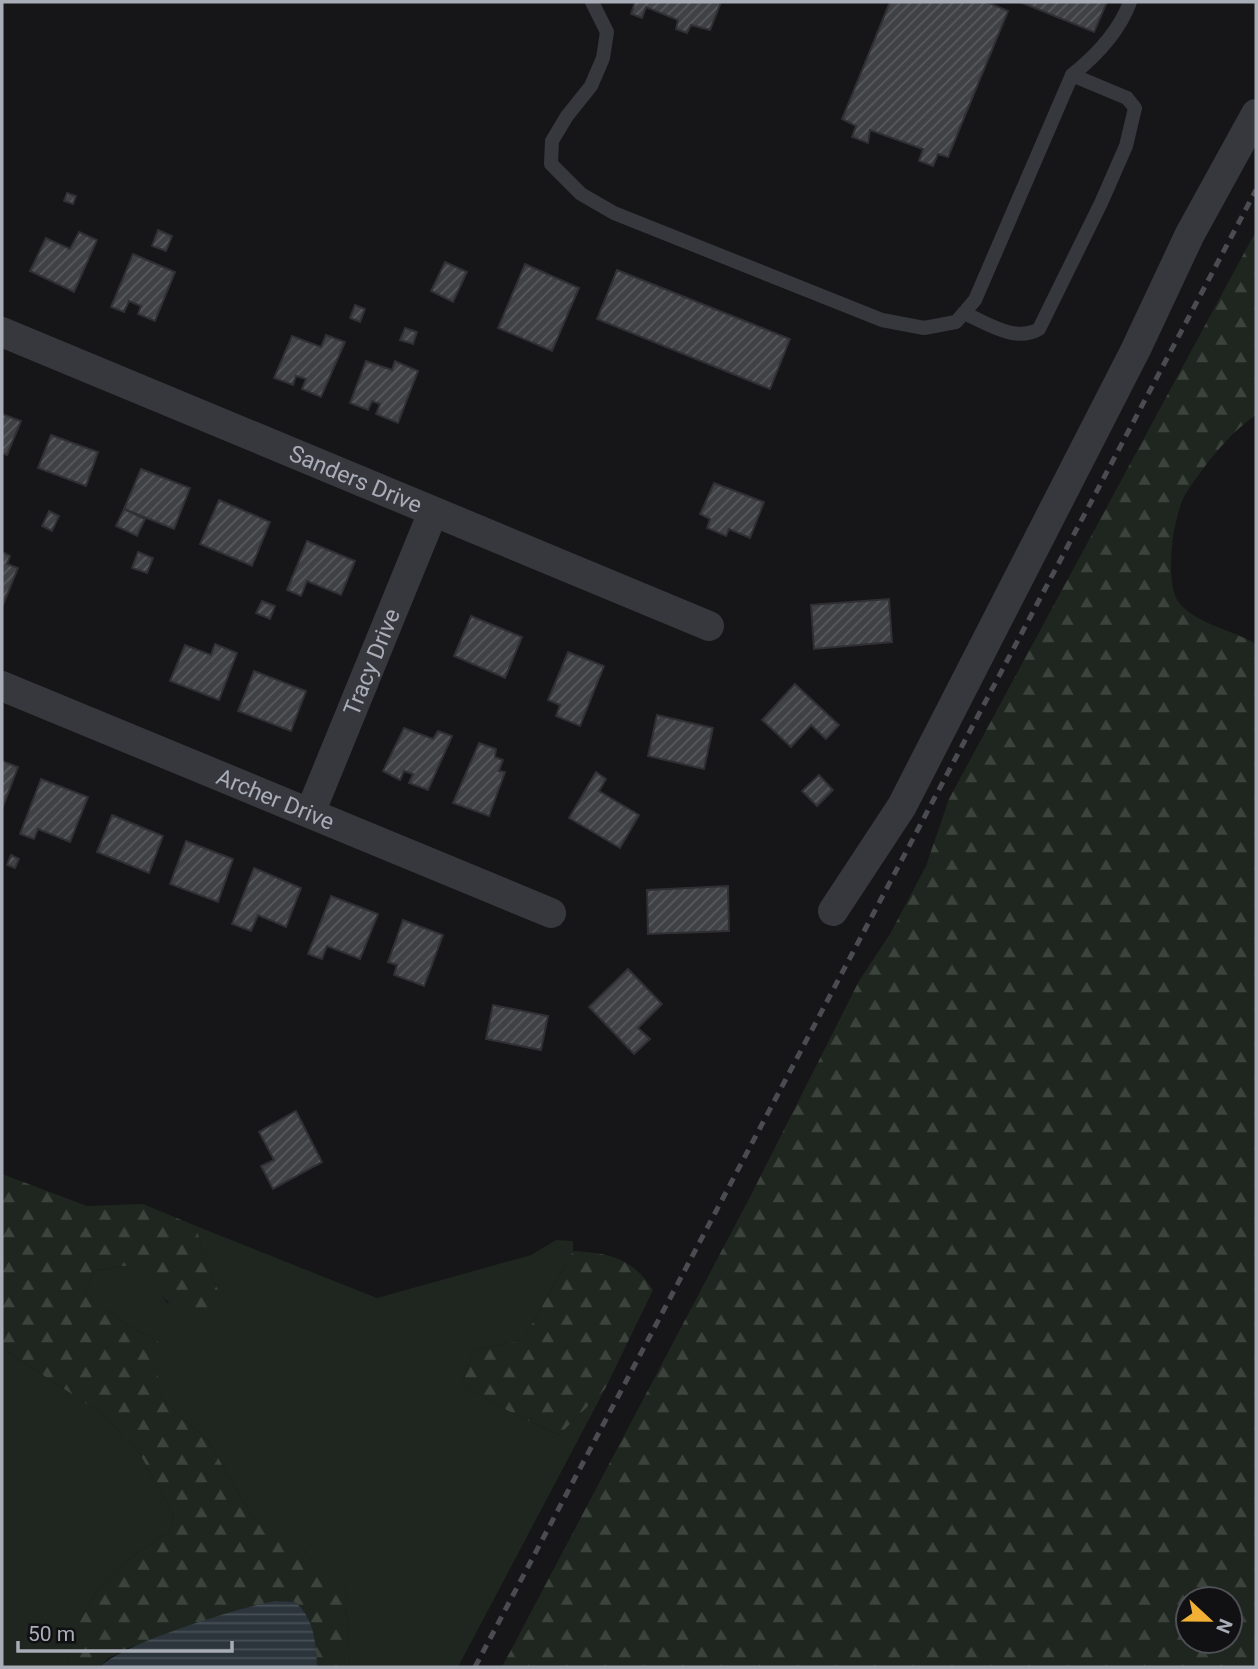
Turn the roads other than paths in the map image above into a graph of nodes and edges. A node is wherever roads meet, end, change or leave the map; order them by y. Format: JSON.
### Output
{"nodes":[{"id":1,"x":592,"y":2,"type":"edge"},
{"id":2,"x":1130,"y":2,"type":"edge"},
{"id":3,"x":1072,"y":75,"type":"junction"},
{"id":4,"x":1256,"y":114,"type":"edge"},
{"id":5,"x":964,"y":313,"type":"junction"},
{"id":6,"x":2,"y":332,"type":"edge"},
{"id":7,"x":433,"y":512,"type":"junction"},
{"id":8,"x":709,"y":626,"type":"dead end"},
{"id":9,"x":2,"y":685,"type":"edge"},
{"id":10,"x":310,"y":813,"type":"junction"},
{"id":11,"x":833,"y":911,"type":"dead end"},
{"id":12,"x":551,"y":913,"type":"dead end"}],
"edges":[{"from":1,"to":5,"type":"lane"},
{"from":2,"to":3,"type":"lane"},
{"from":3,"to":5,"type":"lane"},
{"from":3,"to":5,"type":"lane"},
{"from":4,"to":11,"type":"street"},
{"from":6,"to":7,"type":"street","name":"Sanders Drive"},
{"from":7,"to":8,"type":"street","name":"Sanders Drive"},
{"from":7,"to":10,"type":"street","name":"Tracy Drive"},
{"from":9,"to":10,"type":"street","name":"Archer Drive"},
{"from":10,"to":12,"type":"street","name":"Archer Drive"}]}
